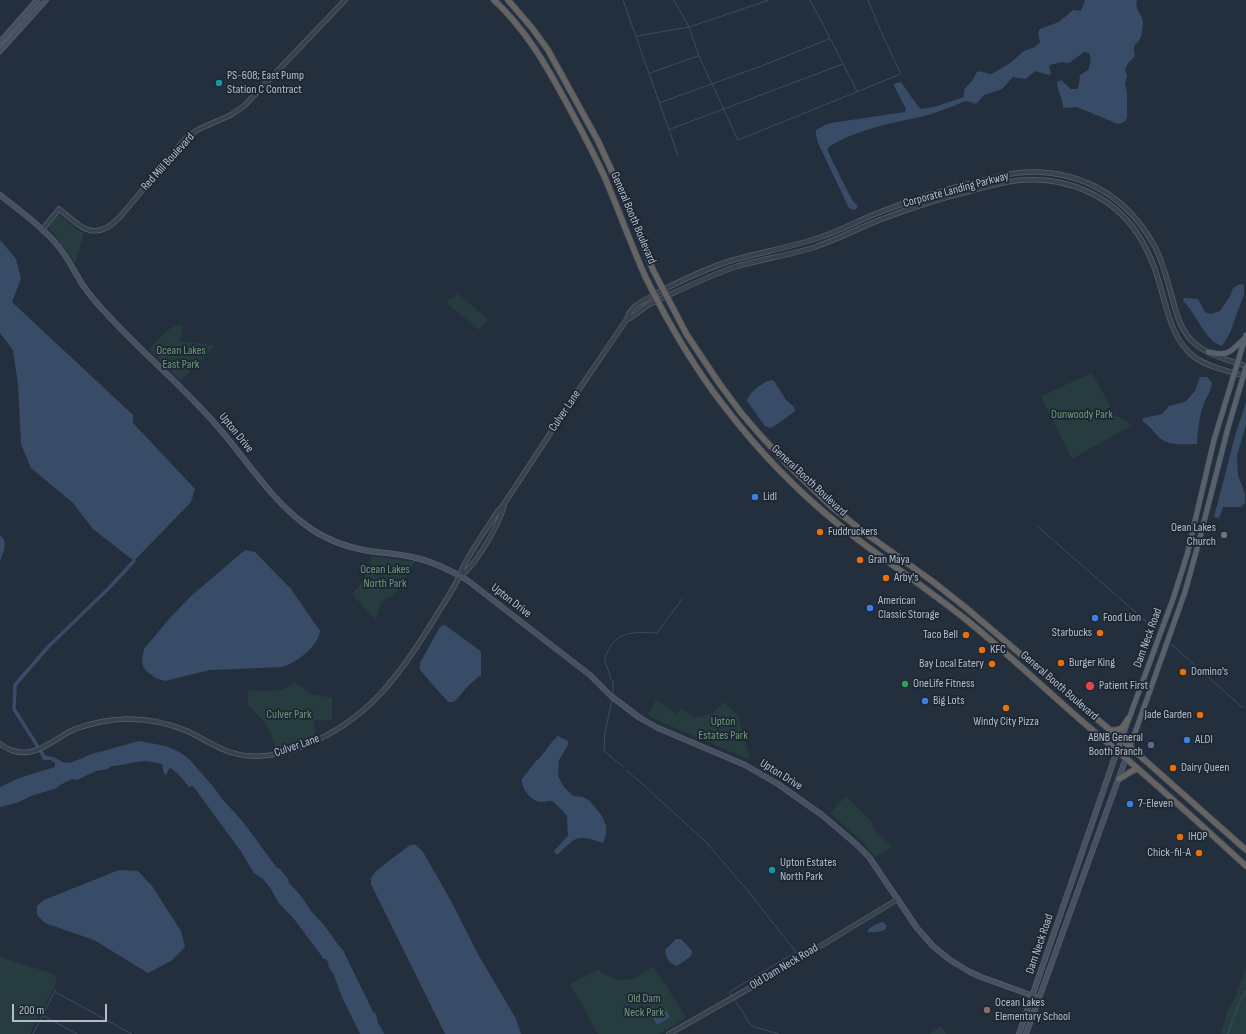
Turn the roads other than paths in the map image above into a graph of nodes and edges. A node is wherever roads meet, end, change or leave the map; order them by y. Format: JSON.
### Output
{"nodes":[{"id":1,"x":37,"y":0,"type":"edge"},
{"id":2,"x":46,"y":0,"type":"edge"},
{"id":3,"x":345,"y":0,"type":"edge"},
{"id":4,"x":494,"y":0,"type":"edge"},
{"id":5,"x":508,"y":0,"type":"edge"},
{"id":6,"x":0,"y":42,"type":"edge"},
{"id":7,"x":0,"y":51,"type":"edge"},
{"id":8,"x":953,"y":188,"type":"junction"},
{"id":9,"x":0,"y":195,"type":"edge"},
{"id":10,"x":955,"y":195,"type":"junction"},
{"id":11,"x":870,"y":216,"type":"junction"},
{"id":12,"x":874,"y":223,"type":"junction"},
{"id":13,"x":42,"y":230,"type":"junction"},
{"id":14,"x":663,"y":290,"type":"junction"},
{"id":15,"x":666,"y":296,"type":"junction"},
{"id":16,"x":656,"y":298,"type":"junction"},
{"id":17,"x":1246,"y":336,"type":"edge"},
{"id":18,"x":1208,"y":352,"type":"junction"},
{"id":19,"x":1237,"y":363,"type":"junction"},
{"id":20,"x":1246,"y":367,"type":"edge"},
{"id":21,"x":1234,"y":373,"type":"junction"},
{"id":22,"x":1244,"y":376,"type":"junction"},
{"id":23,"x":504,"y":504,"type":"junction"},
{"id":24,"x":460,"y":576,"type":"junction"},
{"id":25,"x":1128,"y":719,"type":"junction"},
{"id":26,"x":1109,"y":730,"type":"junction"},
{"id":27,"x":1121,"y":740,"type":"junction"},
{"id":28,"x":0,"y":744,"type":"edge"},
{"id":29,"x":1130,"y":748,"type":"junction"},
{"id":30,"x":1117,"y":752,"type":"junction"},
{"id":31,"x":1126,"y":758,"type":"junction"},
{"id":32,"x":1138,"y":769,"type":"junction"},
{"id":33,"x":1119,"y":779,"type":"junction"},
{"id":34,"x":1246,"y":850,"type":"edge"},
{"id":35,"x":1078,"y":865,"type":"junction"},
{"id":36,"x":1246,"y":866,"type":"edge"},
{"id":37,"x":1086,"y":868,"type":"junction"},
{"id":38,"x":898,"y":899,"type":"junction"},
{"id":39,"x":1032,"y":996,"type":"junction"},
{"id":40,"x":1039,"y":998,"type":"junction"},
{"id":41,"x":669,"y":1034,"type":"edge"},
{"id":42,"x":1018,"y":1034,"type":"edge"},
{"id":43,"x":1026,"y":1034,"type":"edge"}],
"edges":[{"from":1,"to":6,"type":"main road"},
{"from":2,"to":7,"type":"main road"},
{"from":3,"to":13,"type":"street","name":"Red Mill Boulevard"},
{"from":4,"to":16,"type":"highway","name":"General Booth Boulevard"},
{"from":5,"to":14,"type":"highway","name":"General Booth Boulevard"},
{"from":8,"to":10,"type":"street"},
{"from":8,"to":11,"type":"street","name":"Corporate Landing Parkway"},
{"from":8,"to":18,"type":"street","name":"Corporate Landing Parkway"},
{"from":9,"to":13,"type":"main road","name":"Upton Drive"},
{"from":10,"to":12,"type":"street","name":"Corporate Landing Parkway"},
{"from":10,"to":21,"type":"street","name":"Corporate Landing Parkway"},
{"from":11,"to":12,"type":"street"},
{"from":11,"to":14,"type":"street","name":"Corporate Landing Parkway"},
{"from":12,"to":15,"type":"street","name":"Corporate Landing Parkway"},
{"from":13,"to":24,"type":"main road","name":"Upton Drive"},
{"from":14,"to":15,"type":"highway","name":"General Booth Boulevard"},
{"from":14,"to":16,"type":"street","name":"Corporate Landing Parkway"},
{"from":15,"to":16,"type":"street","name":"Corporate Landing Parkway"},
{"from":15,"to":26,"type":"highway","name":"General Booth Boulevard"},
{"from":16,"to":23,"type":"street","name":"Culver Lane"},
{"from":16,"to":30,"type":"highway","name":"General Booth Boulevard"},
{"from":17,"to":18,"type":"main road"},
{"from":17,"to":19,"type":"main road","name":"Dam Neck Road"},
{"from":18,"to":19,"type":"street","name":"Corporate Landing Parkway"},
{"from":19,"to":20,"type":"street","name":"Corporate Landing Parkway"},
{"from":19,"to":21,"type":"main road","name":"Dam Neck Road"},
{"from":20,"to":22,"type":"main road","name":"Dam Neck Road"},
{"from":21,"to":22,"type":"street","name":"Corporate Landing Parkway"},
{"from":21,"to":25,"type":"main road","name":"Dam Neck Road"},
{"from":22,"to":29,"type":"main road","name":"Dam Neck Road"},
{"from":23,"to":24,"type":"street","name":"Culver Lane"},
{"from":23,"to":24,"type":"street","name":"Culver Lane"},
{"from":24,"to":28,"type":"street","name":"Culver Lane"},
{"from":24,"to":38,"type":"main road","name":"Upton Drive"},
{"from":25,"to":26,"type":"highway"},
{"from":25,"to":27,"type":"main road","name":"Dam Neck Road"},
{"from":26,"to":27,"type":"highway","name":"General Booth Boulevard"},
{"from":27,"to":29,"type":"highway","name":"General Booth Boulevard"},
{"from":27,"to":30,"type":"main road","name":"Dam Neck Road"},
{"from":29,"to":31,"type":"main road","name":"Dam Neck Road"},
{"from":29,"to":34,"type":"highway","name":"General Booth Boulevard"},
{"from":30,"to":31,"type":"highway","name":"General Booth Boulevard"},
{"from":30,"to":35,"type":"main road","name":"Dam Neck Road"},
{"from":31,"to":32,"type":"highway","name":"General Booth Boulevard"},
{"from":31,"to":33,"type":"main road","name":"Dam Neck Road"},
{"from":32,"to":33,"type":"highway"},
{"from":32,"to":36,"type":"highway","name":"General Booth Boulevard"},
{"from":33,"to":37,"type":"main road","name":"Dam Neck Road"},
{"from":35,"to":37,"type":"main road"},
{"from":35,"to":39,"type":"main road","name":"Dam Neck Road"},
{"from":37,"to":40,"type":"main road","name":"Dam Neck Road"},
{"from":38,"to":39,"type":"main road","name":"Upton Drive"},
{"from":38,"to":41,"type":"street","name":"Old Dam Neck Road"},
{"from":39,"to":40,"type":"main road","name":"Upton Drive"},
{"from":39,"to":42,"type":"main road","name":"Dam Neck Road"},
{"from":40,"to":43,"type":"main road","name":"Dam Neck Road"}]}
